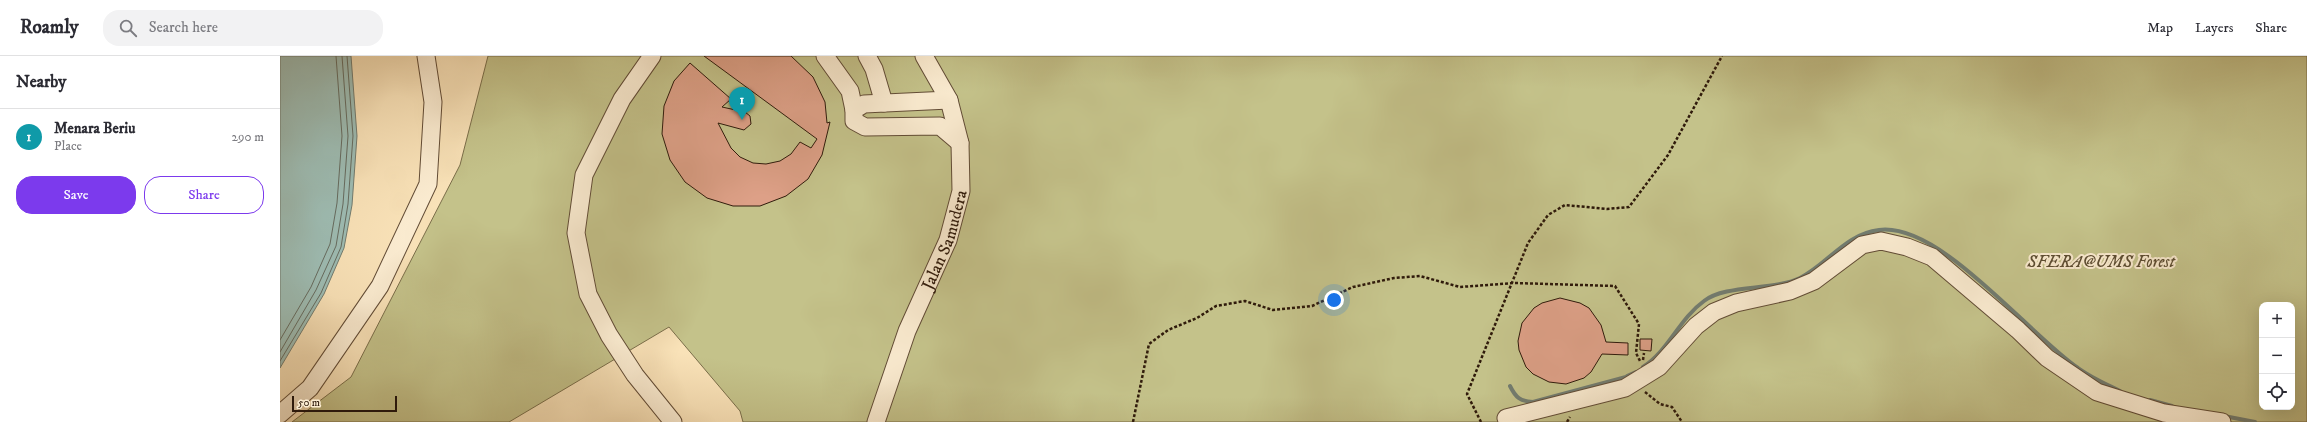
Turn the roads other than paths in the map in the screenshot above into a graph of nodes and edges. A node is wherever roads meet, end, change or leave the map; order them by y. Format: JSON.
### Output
{"nodes":[{"id":1,"x":426,"y":56,"type":"edge"},
{"id":2,"x":652,"y":56,"type":"edge"},
{"id":3,"x":825,"y":56,"type":"edge"},
{"id":4,"x":867,"y":56,"type":"edge"},
{"id":5,"x":924,"y":56,"type":"edge"},
{"id":6,"x":949,"y":100,"type":"junction"},
{"id":7,"x":884,"y":103,"type":"junction"},
{"id":8,"x":854,"y":110,"type":"junction"},
{"id":9,"x":960,"y":143,"type":"junction"},
{"id":10,"x":280,"y":414,"type":"edge"},
{"id":11,"x":1506,"y":418,"type":"dead end"},
{"id":12,"x":673,"y":422,"type":"edge"},
{"id":13,"x":876,"y":422,"type":"edge"},
{"id":14,"x":2222,"y":422,"type":"edge"}],
"edges":[{"from":1,"to":10,"type":"street"},
{"from":2,"to":12,"type":"street"},
{"from":3,"to":8,"type":"street"},
{"from":4,"to":7,"type":"street"},
{"from":5,"to":6,"type":"street","name":"Jalan Samudera"},
{"from":6,"to":7,"type":"street"},
{"from":6,"to":9,"type":"street","name":"Jalan Samudera"},
{"from":7,"to":8,"type":"street"},
{"from":8,"to":9,"type":"street"},
{"from":9,"to":13,"type":"street","name":"Jalan Samudera"},
{"from":11,"to":14,"type":"street"}]}
